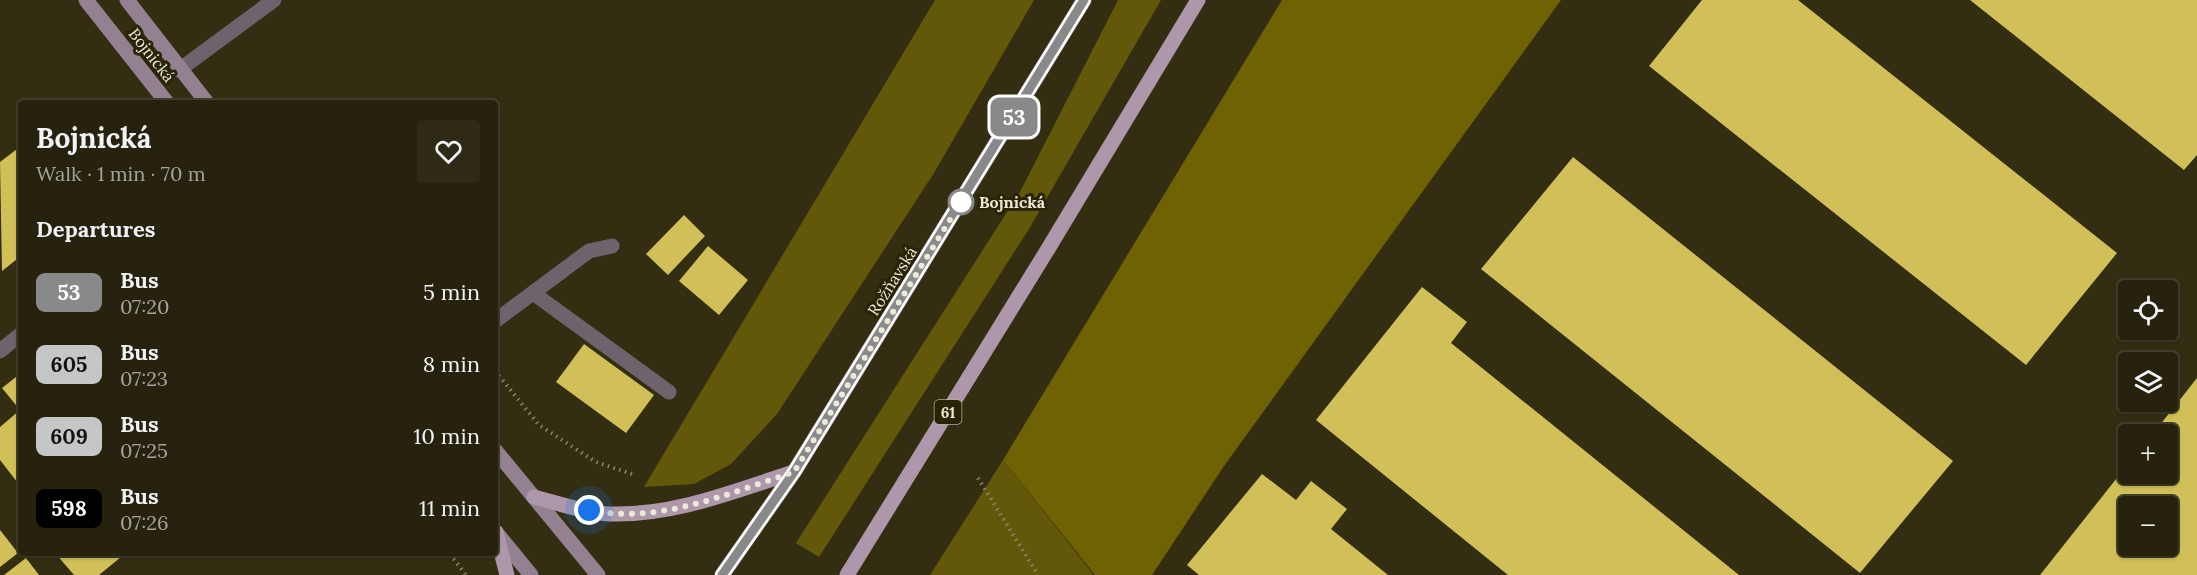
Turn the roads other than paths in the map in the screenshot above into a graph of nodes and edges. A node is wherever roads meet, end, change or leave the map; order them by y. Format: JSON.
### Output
{"nodes":[{"id":1,"x":86,"y":0,"type":"edge"},
{"id":2,"x":127,"y":0,"type":"edge"},
{"id":3,"x":274,"y":0,"type":"edge"},
{"id":4,"x":1084,"y":0,"type":"edge"},
{"id":5,"x":1197,"y":0,"type":"edge"},
{"id":6,"x":179,"y":70,"type":"junction"},
{"id":7,"x":165,"y":100,"type":"edge"},
{"id":8,"x":205,"y":100,"type":"edge"},
{"id":9,"x":612,"y":246,"type":"dead end"},
{"id":10,"x":533,"y":293,"type":"junction"},
{"id":11,"x":498,"y":319,"type":"edge"},
{"id":12,"x":18,"y":336,"type":"edge"},
{"id":13,"x":0,"y":351,"type":"edge"},
{"id":14,"x":669,"y":392,"type":"dead end"},
{"id":15,"x":498,"y":454,"type":"edge"},
{"id":16,"x":794,"y":472,"type":"junction"},
{"id":17,"x":534,"y":497,"type":"junction"},
{"id":18,"x":498,"y":535,"type":"edge"},
{"id":19,"x":498,"y":542,"type":"edge"},
{"id":20,"x":507,"y":575,"type":"edge"},
{"id":21,"x":531,"y":575,"type":"edge"},
{"id":22,"x":598,"y":575,"type":"edge"},
{"id":23,"x":722,"y":575,"type":"edge"},
{"id":24,"x":847,"y":575,"type":"edge"}],
"edges":[{"from":1,"to":7,"type":"main road","name":"Bojnická"},
{"from":2,"to":6,"type":"main road","name":"Bojnická"},
{"from":3,"to":6,"type":"street"},
{"from":4,"to":16,"type":"main road","name":"Rožňavská"},
{"from":5,"to":24,"type":"main road","number":"61"},
{"from":6,"to":8,"type":"main road","name":"Bojnická"},
{"from":9,"to":10,"type":"street"},
{"from":10,"to":11,"type":"street"},
{"from":10,"to":14,"type":"street"},
{"from":12,"to":13,"type":"street"},
{"from":15,"to":17,"type":"main road"},
{"from":16,"to":17,"type":"main road"},
{"from":16,"to":23,"type":"main road","name":"Rožňavská"},
{"from":17,"to":22,"type":"main road"},
{"from":18,"to":21,"type":"main road"},
{"from":19,"to":20,"type":"main road"}]}
